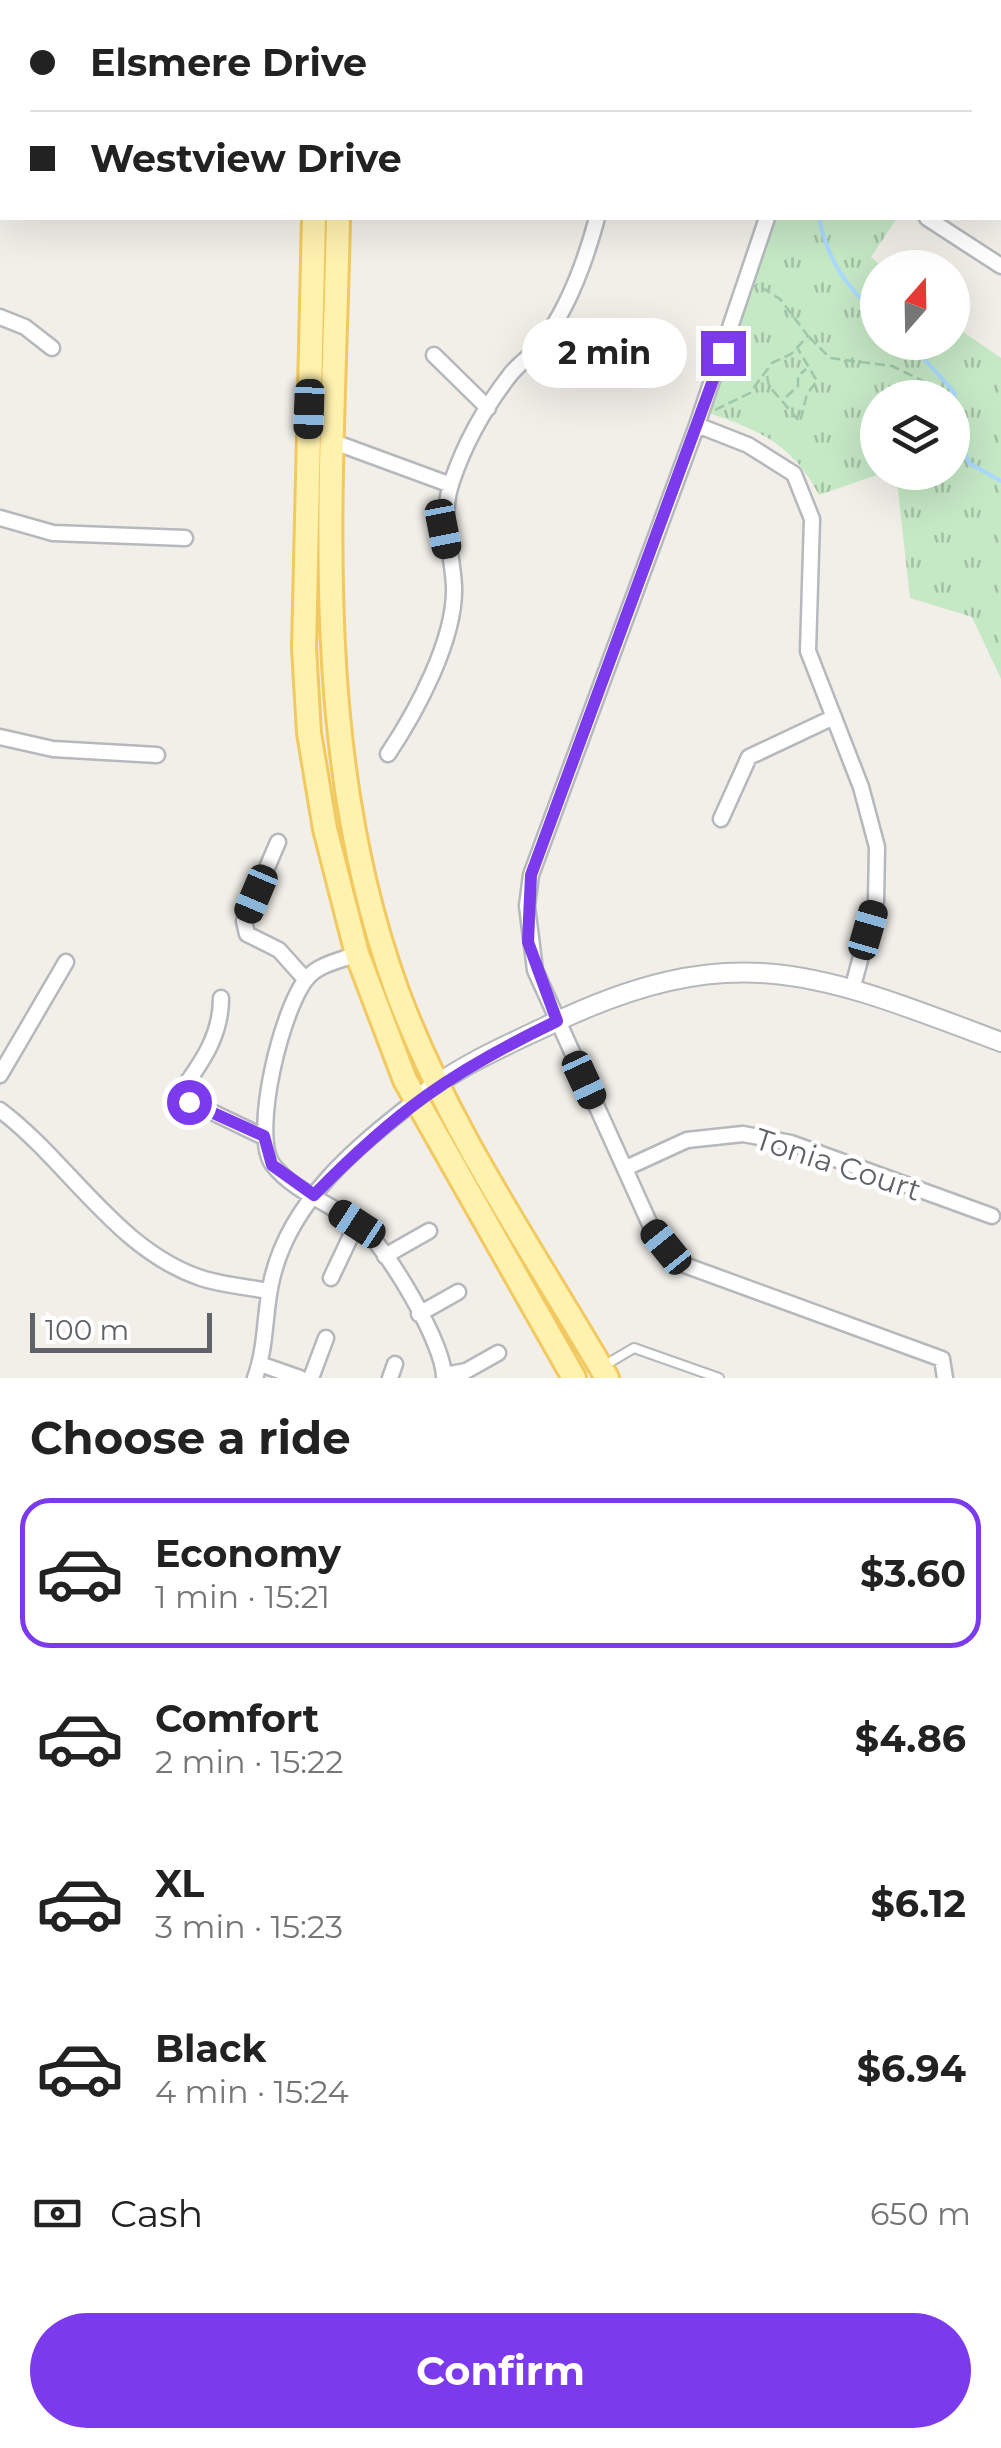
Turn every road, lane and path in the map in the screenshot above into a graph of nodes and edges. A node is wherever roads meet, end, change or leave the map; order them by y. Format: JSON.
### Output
{"nodes":[{"id":1,"x":314,"y":220,"type":"edge"},
{"id":2,"x":338,"y":220,"type":"edge"},
{"id":3,"x":596,"y":220,"type":"edge"},
{"id":4,"x":766,"y":220,"type":"edge"},
{"id":5,"x":930,"y":220,"type":"edge"},
{"id":6,"x":1001,"y":266,"type":"edge"},
{"id":7,"x":748,"y":281,"type":"junction"},
{"id":8,"x":0,"y":317,"type":"edge"},
{"id":9,"x":808,"y":336,"type":"junction"},
{"id":10,"x":52,"y":348,"type":"dead end"},
{"id":11,"x":798,"y":349,"type":"junction"},
{"id":12,"x":434,"y":356,"type":"dead end"},
{"id":13,"x":807,"y":368,"type":"junction"},
{"id":14,"x":766,"y":374,"type":"junction"},
{"id":15,"x":923,"y":380,"type":"edge"},
{"id":16,"x":783,"y":399,"type":"junction"},
{"id":17,"x":488,"y":408,"type":"junction"},
{"id":18,"x":710,"y":413,"type":"dead end"},
{"id":19,"x":697,"y":426,"type":"junction"},
{"id":20,"x":334,"y":442,"type":"junction"},
{"id":21,"x":451,"y":484,"type":"junction"},
{"id":22,"x":0,"y":518,"type":"edge"},
{"id":23,"x":186,"y":538,"type":"dead end"},
{"id":24,"x":834,"y":717,"type":"junction"},
{"id":25,"x":0,"y":738,"type":"edge"},
{"id":26,"x":388,"y":754,"type":"dead end"},
{"id":27,"x":157,"y":755,"type":"dead end"},
{"id":28,"x":721,"y":818,"type":"dead end"},
{"id":29,"x":278,"y":842,"type":"dead end"},
{"id":30,"x":357,"y":954,"type":"junction"},
{"id":31,"x":66,"y":962,"type":"dead end"},
{"id":32,"x":305,"y":979,"type":"junction"},
{"id":33,"x":853,"y":986,"type":"junction"},
{"id":34,"x":221,"y":998,"type":"dead end"},
{"id":35,"x":557,"y":1021,"type":"junction"},
{"id":36,"x":1001,"y":1042,"type":"edge"},
{"id":37,"x":0,"y":1074,"type":"edge"},
{"id":38,"x":438,"y":1083,"type":"junction"},
{"id":39,"x":415,"y":1100,"type":"junction"},
{"id":40,"x":0,"y":1110,"type":"edge"},
{"id":41,"x":264,"y":1136,"type":"junction"},
{"id":42,"x":626,"y":1168,"type":"junction"},
{"id":43,"x":314,"y":1195,"type":"junction"},
{"id":44,"x":992,"y":1216,"type":"dead end"},
{"id":45,"x":357,"y":1224,"type":"junction"},
{"id":46,"x":429,"y":1231,"type":"dead end"},
{"id":47,"x":386,"y":1256,"type":"junction"},
{"id":48,"x":331,"y":1278,"type":"dead end"},
{"id":49,"x":269,"y":1291,"type":"junction"},
{"id":50,"x":458,"y":1292,"type":"dead end"},
{"id":51,"x":419,"y":1314,"type":"junction"},
{"id":52,"x":326,"y":1338,"type":"dead end"},
{"id":53,"x":498,"y":1353,"type":"dead end"},
{"id":54,"x":257,"y":1371,"type":"edge"},
{"id":55,"x":604,"y":1373,"type":"edge"},
{"id":56,"x":445,"y":1377,"type":"edge"},
{"id":57,"x":300,"y":1378,"type":"edge"},
{"id":58,"x":311,"y":1378,"type":"edge"},
{"id":59,"x":574,"y":1378,"type":"edge"},
{"id":60,"x":719,"y":1378,"type":"edge"},
{"id":61,"x":945,"y":1378,"type":"edge"}],
"edges":[{"from":1,"to":30,"type":"main road"},
{"from":2,"to":20,"type":"main road"},
{"from":3,"to":17,"type":"street"},
{"from":4,"to":7,"type":"street"},
{"from":5,"to":6,"type":"street"},
{"from":7,"to":9,"type":"path"},
{"from":7,"to":19,"type":"street"},
{"from":8,"to":10,"type":"street"},
{"from":9,"to":11,"type":"path"},
{"from":9,"to":15,"type":"path"},
{"from":11,"to":13,"type":"path"},
{"from":11,"to":14,"type":"path"},
{"from":12,"to":17,"type":"street"},
{"from":13,"to":16,"type":"path"},
{"from":13,"to":16,"type":"path"},
{"from":14,"to":16,"type":"path"},
{"from":14,"to":18,"type":"path"},
{"from":17,"to":21,"type":"street"},
{"from":19,"to":24,"type":"street"},
{"from":19,"to":35,"type":"street"},
{"from":20,"to":21,"type":"street"},
{"from":20,"to":38,"type":"main road"},
{"from":21,"to":26,"type":"street"},
{"from":22,"to":23,"type":"street"},
{"from":24,"to":28,"type":"street"},
{"from":24,"to":33,"type":"street"},
{"from":25,"to":27,"type":"street"},
{"from":29,"to":32,"type":"street"},
{"from":30,"to":32,"type":"street"},
{"from":30,"to":39,"type":"main road"},
{"from":31,"to":37,"type":"street"},
{"from":32,"to":41,"type":"street"},
{"from":33,"to":35,"type":"street"},
{"from":33,"to":36,"type":"street"},
{"from":34,"to":41,"type":"street"},
{"from":35,"to":38,"type":"street"},
{"from":35,"to":42,"type":"street"},
{"from":38,"to":39,"type":"street"},
{"from":38,"to":55,"type":"main road"},
{"from":39,"to":43,"type":"street"},
{"from":39,"to":59,"type":"main road"},
{"from":40,"to":49,"type":"street"},
{"from":41,"to":43,"type":"street"},
{"from":42,"to":44,"type":"street","name":"Tonia Court"},
{"from":42,"to":61,"type":"street"},
{"from":43,"to":45,"type":"street"},
{"from":43,"to":49,"type":"street"},
{"from":45,"to":47,"type":"street"},
{"from":45,"to":48,"type":"street"},
{"from":46,"to":47,"type":"street"},
{"from":47,"to":51,"type":"street"},
{"from":49,"to":54,"type":"street"},
{"from":50,"to":51,"type":"street"},
{"from":51,"to":56,"type":"street"},
{"from":52,"to":58,"type":"street"},
{"from":53,"to":56,"type":"street"},
{"from":54,"to":57,"type":"street"},
{"from":55,"to":60,"type":"lane"}]}
